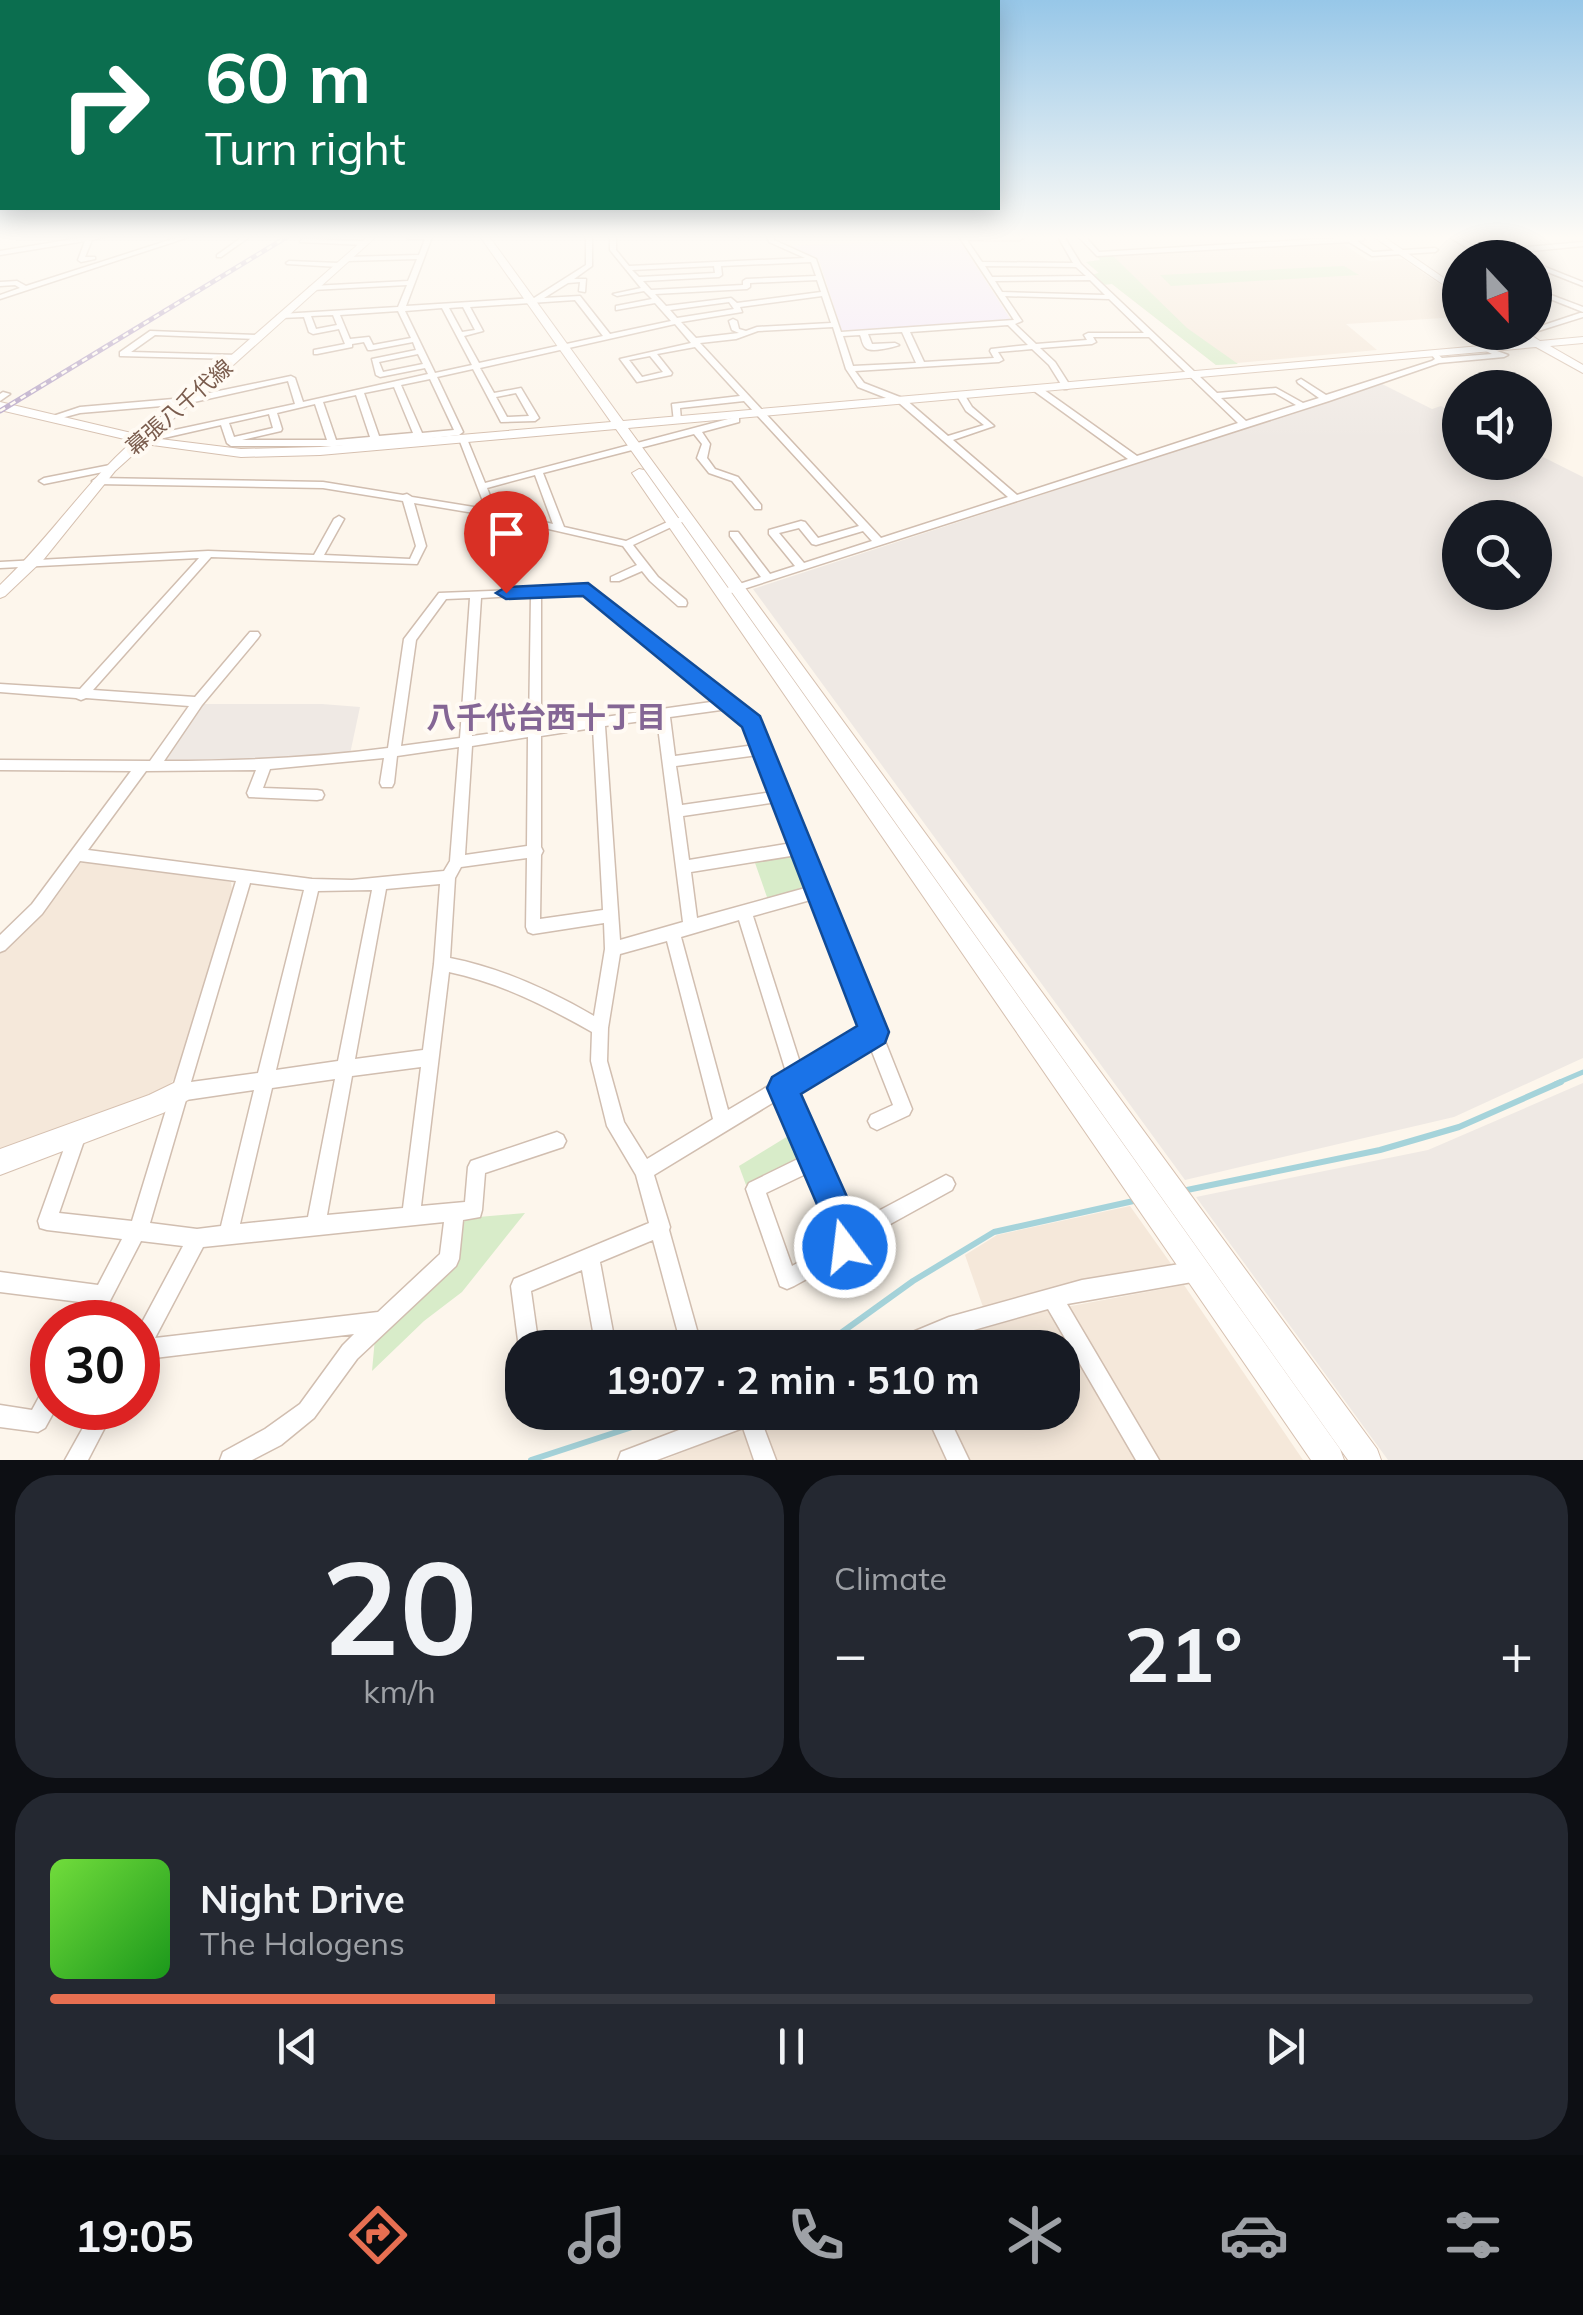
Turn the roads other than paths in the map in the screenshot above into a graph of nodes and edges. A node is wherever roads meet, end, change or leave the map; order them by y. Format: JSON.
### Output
{"nodes":[{"id":1,"x":295,"y":303,"type":"edge"},
{"id":2,"x":403,"y":303,"type":"edge"},
{"id":3,"x":503,"y":303,"type":"edge"},
{"id":4,"x":526,"y":303,"type":"edge"},
{"id":5,"x":581,"y":303,"type":"edge"},
{"id":6,"x":644,"y":303,"type":"edge"},
{"id":7,"x":657,"y":303,"type":"edge"},
{"id":8,"x":707,"y":303,"type":"edge"},
{"id":9,"x":747,"y":303,"type":"edge"},
{"id":10,"x":771,"y":303,"type":"edge"},
{"id":11,"x":827,"y":303,"type":"edge"},
{"id":12,"x":1006,"y":303,"type":"edge"},
{"id":13,"x":1118,"y":303,"type":"edge"},
{"id":14,"x":466,"y":305,"type":"junction"},
{"id":15,"x":735,"y":305,"type":"joint"},
{"id":16,"x":444,"y":306,"type":"junction"},
{"id":17,"x":618,"y":308,"type":"dead end"},
{"id":18,"x":400,"y":309,"type":"junction"},
{"id":19,"x":663,"y":309,"type":"junction"},
{"id":20,"x":335,"y":312,"type":"junction"},
{"id":21,"x":1583,"y":312,"type":"edge"},
{"id":22,"x":306,"y":314,"type":"junction"},
{"id":23,"x":781,"y":314,"type":"dead end"},
{"id":24,"x":280,"y":316,"type":"junction"},
{"id":25,"x":733,"y":320,"type":"dead end"},
{"id":26,"x":675,"y":322,"type":"junction"},
{"id":27,"x":1010,"y":324,"type":"junction"},
{"id":28,"x":1552,"y":324,"type":"edge"},
{"id":29,"x":340,"y":327,"type":"junction"},
{"id":30,"x":836,"y":329,"type":"junction"},
{"id":31,"x":905,"y":330,"type":"junction"},
{"id":32,"x":863,"y":332,"type":"junction"},
{"id":33,"x":183,"y":333,"type":"junction"},
{"id":34,"x":746,"y":333,"type":"junction"},
{"id":35,"x":459,"y":335,"type":"junction"},
{"id":36,"x":1151,"y":335,"type":"junction"},
{"id":37,"x":258,"y":336,"type":"junction"},
{"id":38,"x":608,"y":337,"type":"junction"},
{"id":39,"x":415,"y":339,"type":"junction"},
{"id":40,"x":1583,"y":340,"type":"edge"},
{"id":41,"x":348,"y":342,"type":"junction"},
{"id":42,"x":694,"y":342,"type":"junction"},
{"id":43,"x":1552,"y":343,"type":"edge"},
{"id":44,"x":896,"y":344,"type":"dead end"},
{"id":45,"x":1035,"y":347,"type":"junction"},
{"id":46,"x":558,"y":348,"type":"junction"},
{"id":47,"x":1480,"y":350,"type":"edge"},
{"id":48,"x":1489,"y":350,"type":"edge"},
{"id":49,"x":1545,"y":350,"type":"edge"},
{"id":50,"x":420,"y":351,"type":"junction"},
{"id":51,"x":317,"y":352,"type":"dead end"},
{"id":52,"x":652,"y":353,"type":"junction"},
{"id":53,"x":156,"y":355,"type":"junction"},
{"id":54,"x":235,"y":358,"type":"junction"},
{"id":55,"x":1436,"y":358,"type":"junction"},
{"id":56,"x":921,"y":365,"type":"junction"},
{"id":57,"x":475,"y":366,"type":"junction"},
{"id":58,"x":850,"y":369,"type":"junction"},
{"id":59,"x":429,"y":370,"type":"junction"},
{"id":60,"x":1583,"y":370,"type":"edge"},
{"id":61,"x":1193,"y":375,"type":"junction"},
{"id":62,"x":1301,"y":381,"type":"dead end"},
{"id":63,"x":396,"y":383,"type":"junction"},
{"id":64,"x":1067,"y":386,"type":"junction"},
{"id":65,"x":1038,"y":389,"type":"junction"},
{"id":66,"x":358,"y":391,"type":"junction"},
{"id":67,"x":491,"y":396,"type":"junction"},
{"id":68,"x":961,"y":396,"type":"junction"},
{"id":69,"x":1215,"y":396,"type":"junction"},
{"id":70,"x":746,"y":398,"type":"junction"},
{"id":71,"x":1326,"y":398,"type":"junction"},
{"id":72,"x":2,"y":399,"type":"edge"},
{"id":73,"x":318,"y":400,"type":"junction"},
{"id":74,"x":185,"y":401,"type":"junction"},
{"id":75,"x":902,"y":401,"type":"junction"},
{"id":76,"x":299,"y":404,"type":"junction"},
{"id":77,"x":1303,"y":406,"type":"junction"},
{"id":78,"x":272,"y":410,"type":"junction"},
{"id":79,"x":760,"y":413,"type":"junction"},
{"id":80,"x":736,"y":416,"type":"junction"},
{"id":81,"x":54,"y":417,"type":"junction"},
{"id":82,"x":678,"y":420,"type":"junction"},
{"id":83,"x":224,"y":421,"type":"junction"},
{"id":84,"x":1245,"y":424,"type":"junction"},
{"id":85,"x":613,"y":426,"type":"junction"},
{"id":86,"x":697,"y":432,"type":"junction"},
{"id":87,"x":420,"y":436,"type":"junction"},
{"id":88,"x":463,"y":439,"type":"junction"},
{"id":89,"x":142,"y":440,"type":"junction"},
{"id":90,"x":228,"y":440,"type":"junction"},
{"id":91,"x":946,"y":440,"type":"junction"},
{"id":92,"x":376,"y":441,"type":"junction"},
{"id":93,"x":332,"y":443,"type":"junction"},
{"id":94,"x":630,"y":449,"type":"junction"},
{"id":95,"x":1136,"y":460,"type":"junction"},
{"id":96,"x":110,"y":468,"type":"junction"},
{"id":97,"x":538,"y":472,"type":"junction"},
{"id":98,"x":44,"y":480,"type":"dead end"},
{"id":99,"x":97,"y":481,"type":"junction"},
{"id":100,"x":483,"y":486,"type":"junction"},
{"id":101,"x":407,"y":497,"type":"junction"},
{"id":102,"x":1016,"y":499,"type":"junction"},
{"id":103,"x":758,"y":507,"type":"dead end"},
{"id":104,"x":492,"y":513,"type":"junction"},
{"id":105,"x":340,"y":520,"type":"dead end"},
{"id":106,"x":681,"y":520,"type":"junction"},
{"id":107,"x":866,"y":527,"type":"junction"},
{"id":108,"x":560,"y":528,"type":"junction"},
{"id":109,"x":734,"y":534,"type":"dead end"},
{"id":110,"x":880,"y":543,"type":"junction"},
{"id":111,"x":627,"y":544,"type":"junction"},
{"id":112,"x":208,"y":554,"type":"junction"},
{"id":113,"x":317,"y":558,"type":"junction"},
{"id":114,"x":35,"y":561,"type":"junction"},
{"id":115,"x":0,"y":565,"type":"edge"},
{"id":116,"x":645,"y":565,"type":"junction"},
{"id":117,"x":802,"y":567,"type":"junction"},
{"id":118,"x":768,"y":578,"type":"junction"},
{"id":119,"x":616,"y":579,"type":"dead end"},
{"id":120,"x":732,"y":590,"type":"junction"},
{"id":121,"x":536,"y":592,"type":"junction"},
{"id":122,"x":0,"y":593,"type":"edge"},
{"id":123,"x":476,"y":594,"type":"junction"},
{"id":124,"x":682,"y":603,"type":"dead end"},
{"id":125,"x":254,"y":634,"type":"dead end"},
{"id":126,"x":0,"y":688,"type":"edge"},
{"id":127,"x":82,"y":696,"type":"junction"},
{"id":128,"x":198,"y":702,"type":"junction"},
{"id":129,"x":730,"y":704,"type":"junction"},
{"id":130,"x":662,"y":714,"type":"junction"},
{"id":131,"x":599,"y":723,"type":"junction"},
{"id":132,"x":537,"y":732,"type":"junction"},
{"id":133,"x":466,"y":742,"type":"junction"},
{"id":134,"x":763,"y":749,"type":"junction"},
{"id":135,"x":393,"y":752,"type":"junction"},
{"id":136,"x":669,"y":762,"type":"junction"},
{"id":137,"x":0,"y":765,"type":"edge"},
{"id":138,"x":265,"y":765,"type":"junction"},
{"id":139,"x":147,"y":766,"type":"junction"},
{"id":140,"x":387,"y":783,"type":"dead end"},
{"id":141,"x":318,"y":795,"type":"dead end"},
{"id":142,"x":781,"y":796,"type":"junction"},
{"id":143,"x":675,"y":812,"type":"junction"},
{"id":144,"x":801,"y":848,"type":"junction"},
{"id":145,"x":536,"y":852,"type":"junction"},
{"id":146,"x":78,"y":855,"type":"junction"},
{"id":147,"x":683,"y":867,"type":"junction"},
{"id":148,"x":453,"y":869,"type":"junction"},
{"id":149,"x":244,"y":878,"type":"junction"},
{"id":150,"x":380,"y":884,"type":"junction"},
{"id":151,"x":312,"y":885,"type":"junction"},
{"id":152,"x":818,"y":891,"type":"junction"},
{"id":153,"x":744,"y":912,"type":"junction"},
{"id":154,"x":612,"y":915,"type":"junction"},
{"id":155,"x":691,"y":927,"type":"junction"},
{"id":156,"x":672,"y":932,"type":"junction"},
{"id":157,"x":0,"y":945,"type":"edge"},
{"id":158,"x":613,"y":948,"type":"junction"},
{"id":159,"x":442,"y":964,"type":"junction"},
{"id":160,"x":600,"y":1028,"type":"junction"},
{"id":161,"x":874,"y":1032,"type":"junction"},
{"id":162,"x":430,"y":1057,"type":"junction"},
{"id":163,"x":347,"y":1068,"type":"junction"},
{"id":164,"x":264,"y":1080,"type":"junction"},
{"id":165,"x":790,"y":1084,"type":"junction"},
{"id":166,"x":180,"y":1092,"type":"junction"},
{"id":167,"x":877,"y":1121,"type":"dead end"},
{"id":168,"x":723,"y":1124,"type":"junction"},
{"id":169,"x":77,"y":1135,"type":"junction"},
{"id":170,"x":557,"y":1140,"type":"dead end"},
{"id":171,"x":815,"y":1160,"type":"junction"},
{"id":172,"x":0,"y":1162,"type":"edge"},
{"id":173,"x":644,"y":1172,"type":"junction"},
{"id":174,"x":946,"y":1184,"type":"dead end"},
{"id":175,"x":455,"y":1212,"type":"junction"},
{"id":176,"x":411,"y":1216,"type":"junction"},
{"id":177,"x":316,"y":1225,"type":"junction"},
{"id":178,"x":661,"y":1227,"type":"junction"},
{"id":179,"x":137,"y":1231,"type":"junction"},
{"id":180,"x":228,"y":1234,"type":"junction"},
{"id":181,"x":848,"y":1237,"type":"junction"},
{"id":182,"x":197,"y":1238,"type":"junction"},
{"id":183,"x":1221,"y":1256,"type":"junction"},
{"id":184,"x":588,"y":1257,"type":"junction"},
{"id":185,"x":1198,"y":1272,"type":"junction"},
{"id":186,"x":0,"y":1282,"type":"edge"},
{"id":187,"x":103,"y":1295,"type":"junction"},
{"id":188,"x":1052,"y":1298,"type":"junction"},
{"id":189,"x":100,"y":1300,"type":"edge"},
{"id":190,"x":160,"y":1308,"type":"edge"},
{"id":191,"x":386,"y":1320,"type":"junction"},
{"id":192,"x":526,"y":1330,"type":"edge"},
{"id":193,"x":602,"y":1330,"type":"edge"},
{"id":194,"x":687,"y":1330,"type":"edge"},
{"id":195,"x":954,"y":1330,"type":"edge"},
{"id":196,"x":160,"y":1347,"type":"edge"},
{"id":197,"x":0,"y":1416,"type":"edge"},
{"id":198,"x":30,"y":1420,"type":"edge"},
{"id":199,"x":93,"y":1430,"type":"edge"},
{"id":200,"x":690,"y":1430,"type":"edge"},
{"id":201,"x":757,"y":1430,"type":"edge"},
{"id":202,"x":944,"y":1430,"type":"edge"},
{"id":203,"x":76,"y":1460,"type":"edge"},
{"id":204,"x":231,"y":1460,"type":"edge"},
{"id":205,"x":629,"y":1460,"type":"edge"},
{"id":206,"x":765,"y":1460,"type":"edge"},
{"id":207,"x":958,"y":1460,"type":"edge"},
{"id":208,"x":1148,"y":1460,"type":"edge"},
{"id":209,"x":1330,"y":1460,"type":"edge"},
{"id":210,"x":1366,"y":1460,"type":"edge"}],
"edges":[{"from":1,"to":24,"type":"street","name":"幕張八千代線"},
{"from":2,"to":18,"type":"street"},
{"from":3,"to":14,"type":"street"},
{"from":4,"to":46,"type":"street"},
{"from":5,"to":38,"type":"street"},
{"from":6,"to":17,"type":"street"},
{"from":7,"to":19,"type":"street"},
{"from":8,"to":19,"type":"street"},
{"from":9,"to":15,"type":"street"},
{"from":10,"to":23,"type":"street"},
{"from":11,"to":30,"type":"street"},
{"from":12,"to":27,"type":"street"},
{"from":13,"to":36,"type":"street"},
{"from":14,"to":16,"type":"street"},
{"from":14,"to":35,"type":"street"},
{"from":15,"to":26,"type":"street"},
{"from":16,"to":18,"type":"street"},
{"from":16,"to":35,"type":"street"},
{"from":18,"to":20,"type":"street"},
{"from":18,"to":39,"type":"street"},
{"from":19,"to":26,"type":"street"},
{"from":20,"to":22,"type":"street"},
{"from":20,"to":29,"type":"street"},
{"from":21,"to":28,"type":"street"},
{"from":22,"to":24,"type":"street"},
{"from":22,"to":29,"type":"street"},
{"from":24,"to":37,"type":"street","name":"幕張八千代線"},
{"from":25,"to":34,"type":"street"},
{"from":26,"to":38,"type":"street"},
{"from":26,"to":42,"type":"street"},
{"from":27,"to":31,"type":"street"},
{"from":27,"to":45,"type":"street"},
{"from":29,"to":41,"type":"street"},
{"from":30,"to":32,"type":"street"},
{"from":30,"to":34,"type":"street"},
{"from":30,"to":58,"type":"street"},
{"from":31,"to":32,"type":"street"},
{"from":31,"to":56,"type":"street"},
{"from":32,"to":44,"type":"street"},
{"from":33,"to":37,"type":"street"},
{"from":33,"to":53,"type":"street"},
{"from":33,"to":53,"type":"street"},
{"from":34,"to":42,"type":"street"},
{"from":35,"to":57,"type":"street"},
{"from":36,"to":45,"type":"street"},
{"from":36,"to":61,"type":"street"},
{"from":37,"to":54,"type":"street","name":"幕張八千代線"},
{"from":38,"to":46,"type":"street"},
{"from":39,"to":41,"type":"street"},
{"from":39,"to":50,"type":"street"},
{"from":40,"to":43,"type":"street"},
{"from":41,"to":51,"type":"street"},
{"from":42,"to":52,"type":"street"},
{"from":42,"to":70,"type":"street"},
{"from":45,"to":56,"type":"street"},
{"from":45,"to":64,"type":"street"},
{"from":46,"to":57,"type":"street"},
{"from":46,"to":85,"type":"street"},
{"from":47,"to":55,"type":"street"},
{"from":48,"to":55,"type":"street"},
{"from":49,"to":60,"type":"street"},
{"from":50,"to":59,"type":"street"},
{"from":50,"to":59,"type":"street"},
{"from":52,"to":52,"type":"street"},
{"from":53,"to":54,"type":"street"},
{"from":54,"to":74,"type":"street","name":"幕張八千代線"},
{"from":55,"to":61,"type":"street"},
{"from":55,"to":71,"type":"street"},
{"from":56,"to":58,"type":"street"},
{"from":57,"to":59,"type":"street"},
{"from":57,"to":67,"type":"street"},
{"from":58,"to":75,"type":"street"},
{"from":59,"to":63,"type":"street"},
{"from":59,"to":87,"type":"street"},
{"from":61,"to":64,"type":"street"},
{"from":61,"to":69,"type":"street"},
{"from":62,"to":71,"type":"street"},
{"from":63,"to":66,"type":"street"},
{"from":63,"to":87,"type":"street"},
{"from":64,"to":65,"type":"street"},
{"from":65,"to":68,"type":"street"},
{"from":65,"to":95,"type":"street"},
{"from":66,"to":73,"type":"street"},
{"from":66,"to":92,"type":"street"},
{"from":67,"to":67,"type":"street"},
{"from":68,"to":75,"type":"street"},
{"from":68,"to":91,"type":"street"},
{"from":69,"to":77,"type":"street"},
{"from":69,"to":84,"type":"street"},
{"from":70,"to":79,"type":"street"},
{"from":70,"to":82,"type":"street"},
{"from":71,"to":77,"type":"street"},
{"from":72,"to":81,"type":"street"},
{"from":73,"to":76,"type":"street"},
{"from":73,"to":93,"type":"street"},
{"from":74,"to":76,"type":"street"},
{"from":74,"to":81,"type":"street"},
{"from":74,"to":89,"type":"street","name":"幕張八千代線"},
{"from":75,"to":79,"type":"street"},
{"from":75,"to":91,"type":"street"},
{"from":76,"to":78,"type":"street"},
{"from":77,"to":84,"type":"street"},
{"from":78,"to":83,"type":"street"},
{"from":78,"to":90,"type":"street"},
{"from":79,"to":80,"type":"street"},
{"from":79,"to":107,"type":"street"},
{"from":80,"to":82,"type":"street"},
{"from":80,"to":86,"type":"street"},
{"from":81,"to":89,"type":"street"},
{"from":82,"to":85,"type":"street"},
{"from":83,"to":89,"type":"street"},
{"from":83,"to":90,"type":"street"},
{"from":84,"to":95,"type":"street"},
{"from":85,"to":88,"type":"street"},
{"from":85,"to":94,"type":"street"},
{"from":86,"to":94,"type":"street"},
{"from":86,"to":103,"type":"street"},
{"from":87,"to":92,"type":"street"},
{"from":88,"to":89,"type":"street"},
{"from":88,"to":100,"type":"street"},
{"from":89,"to":96,"type":"street","name":"幕張八千代線"},
{"from":90,"to":93,"type":"street"},
{"from":91,"to":102,"type":"street"},
{"from":92,"to":93,"type":"street"},
{"from":94,"to":97,"type":"street"},
{"from":94,"to":106,"type":"street"},
{"from":95,"to":102,"type":"street"},
{"from":96,"to":98,"type":"street"},
{"from":96,"to":99,"type":"street","name":"幕張八千代線"},
{"from":97,"to":100,"type":"street"},
{"from":97,"to":108,"type":"street"},
{"from":99,"to":101,"type":"street"},
{"from":99,"to":114,"type":"street","name":"幕張八千代線"},
{"from":100,"to":104,"type":"street"},
{"from":101,"to":104,"type":"street"},
{"from":101,"to":113,"type":"street"},
{"from":102,"to":110,"type":"street"},
{"from":104,"to":108,"type":"street"},
{"from":105,"to":113,"type":"street"},
{"from":106,"to":111,"type":"street"},
{"from":106,"to":120,"type":"street"},
{"from":107,"to":110,"type":"street"},
{"from":107,"to":117,"type":"street"},
{"from":108,"to":111,"type":"street"},
{"from":109,"to":118,"type":"street"},
{"from":110,"to":117,"type":"street"},
{"from":111,"to":116,"type":"street"},
{"from":112,"to":113,"type":"street"},
{"from":112,"to":114,"type":"street"},
{"from":112,"to":127,"type":"street"},
{"from":114,"to":115,"type":"street"},
{"from":114,"to":122,"type":"street","name":"幕張八千代線"},
{"from":116,"to":119,"type":"street"},
{"from":116,"to":124,"type":"street"},
{"from":117,"to":118,"type":"street"},
{"from":118,"to":120,"type":"street"},
{"from":120,"to":183,"type":"street"},
{"from":120,"to":185,"type":"street"},
{"from":121,"to":123,"type":"street"},
{"from":121,"to":129,"type":"street"},
{"from":121,"to":132,"type":"street"},
{"from":123,"to":133,"type":"street"},
{"from":123,"to":135,"type":"street"},
{"from":125,"to":128,"type":"street"},
{"from":126,"to":127,"type":"street"},
{"from":127,"to":128,"type":"street"},
{"from":128,"to":139,"type":"street"},
{"from":129,"to":130,"type":"street"},
{"from":129,"to":134,"type":"street"},
{"from":130,"to":131,"type":"street"},
{"from":130,"to":136,"type":"street"},
{"from":131,"to":132,"type":"street"},
{"from":131,"to":154,"type":"street"},
{"from":132,"to":133,"type":"street"},
{"from":132,"to":145,"type":"street"},
{"from":133,"to":135,"type":"street"},
{"from":133,"to":148,"type":"street"},
{"from":134,"to":136,"type":"street"},
{"from":134,"to":142,"type":"street"},
{"from":135,"to":138,"type":"street"},
{"from":135,"to":140,"type":"street"},
{"from":136,"to":143,"type":"street"},
{"from":137,"to":139,"type":"street"},
{"from":138,"to":139,"type":"street"},
{"from":138,"to":141,"type":"street"},
{"from":139,"to":146,"type":"street"},
{"from":142,"to":143,"type":"street"},
{"from":142,"to":144,"type":"street"},
{"from":143,"to":147,"type":"street"},
{"from":144,"to":147,"type":"street"},
{"from":144,"to":152,"type":"street"},
{"from":145,"to":148,"type":"street"},
{"from":145,"to":154,"type":"street"},
{"from":146,"to":149,"type":"street"},
{"from":146,"to":157,"type":"street"},
{"from":147,"to":155,"type":"street"},
{"from":148,"to":150,"type":"street"},
{"from":148,"to":159,"type":"street"},
{"from":149,"to":151,"type":"street"},
{"from":149,"to":166,"type":"street"},
{"from":150,"to":151,"type":"street"},
{"from":150,"to":163,"type":"street"},
{"from":151,"to":164,"type":"street"},
{"from":152,"to":153,"type":"street"},
{"from":152,"to":161,"type":"street"},
{"from":153,"to":155,"type":"street"},
{"from":153,"to":165,"type":"street"},
{"from":154,"to":158,"type":"street"},
{"from":155,"to":156,"type":"street"},
{"from":156,"to":158,"type":"street"},
{"from":156,"to":168,"type":"street"},
{"from":158,"to":160,"type":"street"},
{"from":159,"to":160,"type":"street"},
{"from":159,"to":162,"type":"street"},
{"from":160,"to":173,"type":"street"},
{"from":161,"to":165,"type":"street"},
{"from":161,"to":167,"type":"street"},
{"from":162,"to":163,"type":"street"},
{"from":162,"to":176,"type":"street"},
{"from":163,"to":164,"type":"street"},
{"from":163,"to":177,"type":"street"},
{"from":164,"to":166,"type":"street"},
{"from":164,"to":180,"type":"street"},
{"from":165,"to":168,"type":"street"},
{"from":165,"to":171,"type":"street"},
{"from":166,"to":169,"type":"street"},
{"from":166,"to":179,"type":"street"},
{"from":168,"to":173,"type":"street"},
{"from":169,"to":172,"type":"street"},
{"from":169,"to":179,"type":"street"},
{"from":170,"to":175,"type":"street"},
{"from":171,"to":181,"type":"street"},
{"from":171,"to":181,"type":"street"},
{"from":173,"to":178,"type":"street"},
{"from":174,"to":181,"type":"street"},
{"from":175,"to":176,"type":"street"},
{"from":175,"to":191,"type":"street"},
{"from":176,"to":177,"type":"street"},
{"from":177,"to":180,"type":"street"},
{"from":178,"to":184,"type":"street"},
{"from":178,"to":194,"type":"street"},
{"from":179,"to":182,"type":"street"},
{"from":179,"to":187,"type":"street"},
{"from":180,"to":182,"type":"street"},
{"from":182,"to":190,"type":"street"},
{"from":183,"to":185,"type":"street"},
{"from":183,"to":210,"type":"street"},
{"from":184,"to":192,"type":"street"},
{"from":184,"to":193,"type":"street"},
{"from":185,"to":188,"type":"street"},
{"from":185,"to":209,"type":"street"},
{"from":186,"to":187,"type":"street"},
{"from":187,"to":189,"type":"street"},
{"from":188,"to":195,"type":"street"},
{"from":188,"to":208,"type":"street"},
{"from":191,"to":196,"type":"street"},
{"from":191,"to":204,"type":"street"},
{"from":197,"to":198,"type":"street"},
{"from":199,"to":203,"type":"street"},
{"from":200,"to":205,"type":"street"},
{"from":201,"to":206,"type":"street"},
{"from":202,"to":207,"type":"street"}]}
